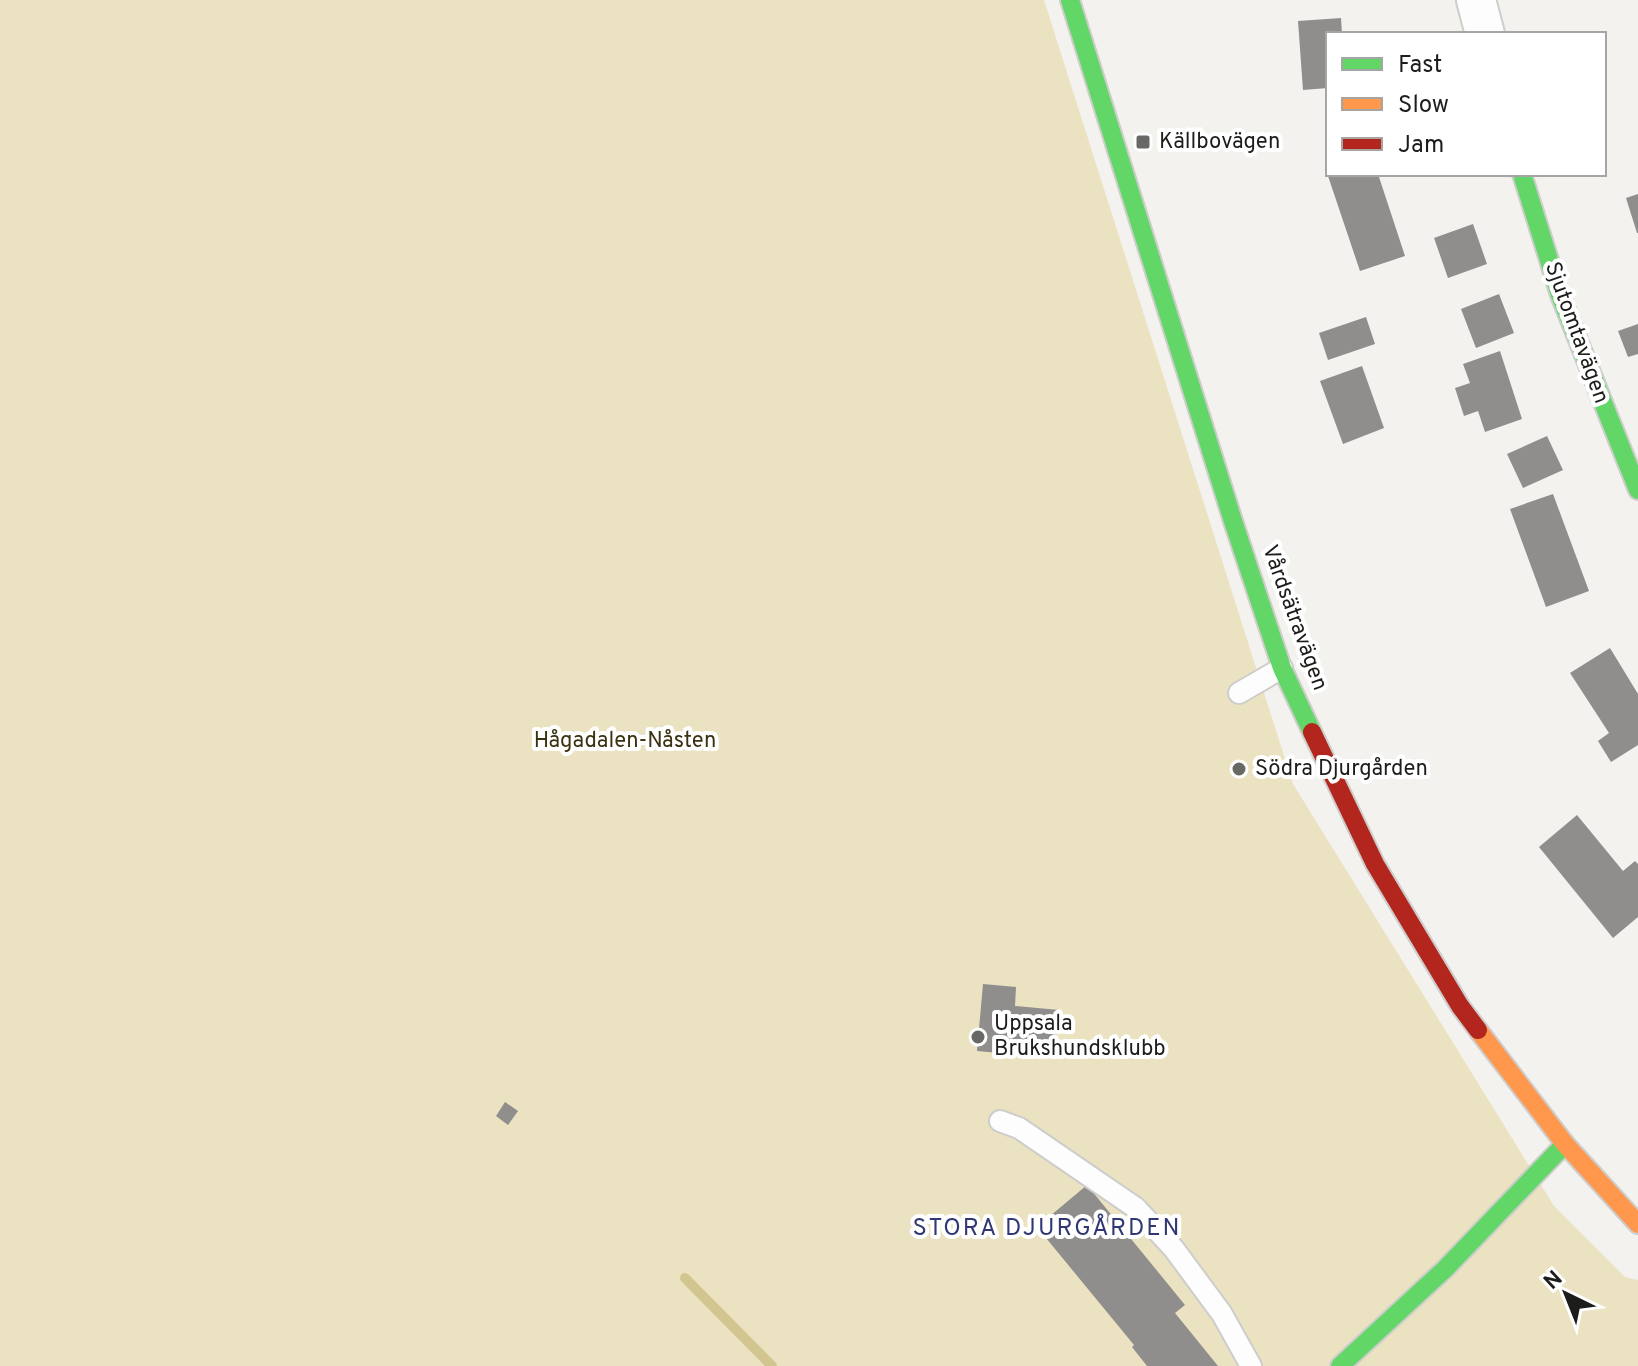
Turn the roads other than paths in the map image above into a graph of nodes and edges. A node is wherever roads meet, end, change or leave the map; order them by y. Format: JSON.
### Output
{"nodes":[{"id":1,"x":1070,"y":0,"type":"edge"},
{"id":2,"x":1476,"y":0,"type":"edge"},
{"id":3,"x":1484,"y":32,"type":"edge"},
{"id":4,"x":1523,"y":176,"type":"edge"},
{"id":5,"x":1638,"y":490,"type":"edge"},
{"id":6,"x":1282,"y":668,"type":"junction"},
{"id":7,"x":1239,"y":693,"type":"dead end"},
{"id":8,"x":1000,"y":1121,"type":"dead end"},
{"id":9,"x":1565,"y":1144,"type":"junction"},
{"id":10,"x":1638,"y":1224,"type":"edge"},
{"id":11,"x":1251,"y":1366,"type":"edge"},
{"id":12,"x":1340,"y":1366,"type":"edge"}],
"edges":[{"from":1,"to":6,"type":"street","name":"Vårdsätravägen"},
{"from":2,"to":3,"type":"street"},
{"from":4,"to":5,"type":"street","name":"Sjutomtavägen"},
{"from":6,"to":7,"type":"lane"},
{"from":6,"to":9,"type":"street","name":"Vårdsätravägen"},
{"from":8,"to":11,"type":"lane"},
{"from":9,"to":10,"type":"street","name":"Vårdsätravägen"},
{"from":9,"to":12,"type":"street"}]}
